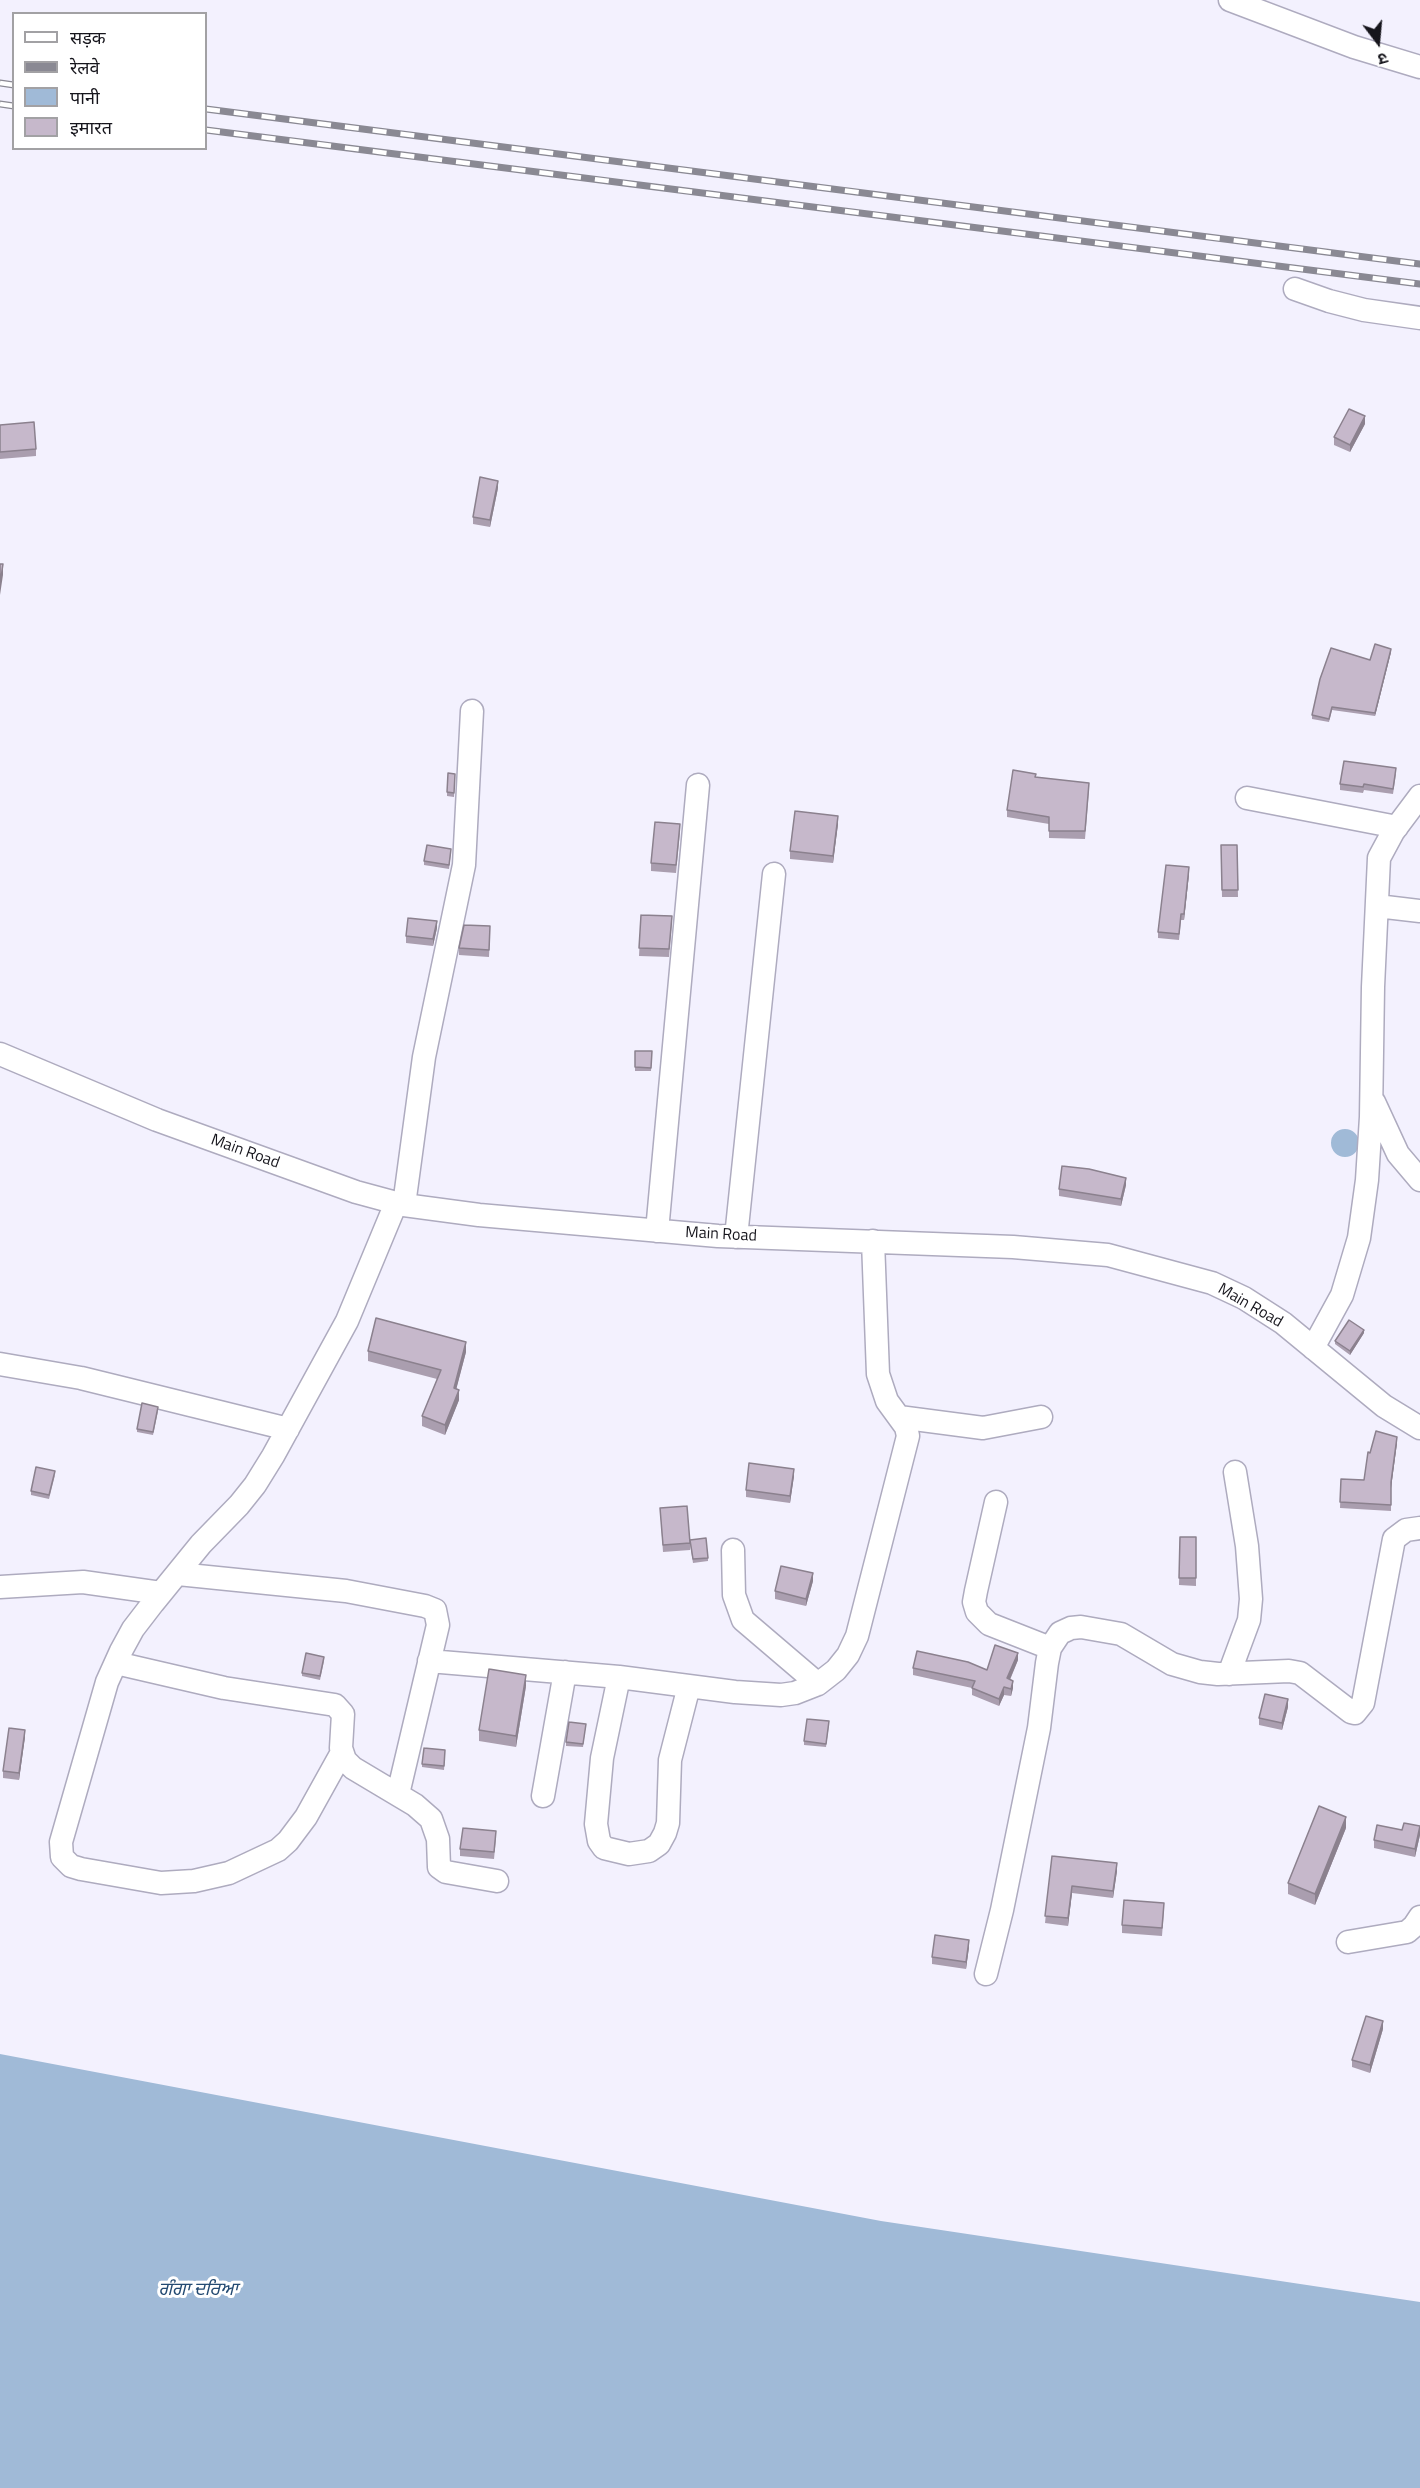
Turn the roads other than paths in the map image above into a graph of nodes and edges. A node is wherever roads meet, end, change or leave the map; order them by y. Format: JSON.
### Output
{"nodes":[{"id":1,"x":1230,"y":0,"type":"edge"},
{"id":2,"x":1420,"y":67,"type":"edge"},
{"id":3,"x":1295,"y":289,"type":"dead end"},
{"id":4,"x":1420,"y":318,"type":"edge"},
{"id":5,"x":472,"y":711,"type":"dead end"},
{"id":6,"x":698,"y":785,"type":"dead end"},
{"id":7,"x":1420,"y":796,"type":"edge"},
{"id":8,"x":1247,"y":798,"type":"dead end"},
{"id":9,"x":1396,"y":827,"type":"junction"},
{"id":10,"x":774,"y":874,"type":"dead end"},
{"id":11,"x":1377,"y":906,"type":"junction"},
{"id":12,"x":1420,"y":911,"type":"edge"},
{"id":13,"x":0,"y":1054,"type":"edge"},
{"id":14,"x":1372,"y":1098,"type":"junction"},
{"id":15,"x":1420,"y":1180,"type":"edge"},
{"id":16,"x":400,"y":1204,"type":"junction"},
{"id":17,"x":657,"y":1231,"type":"junction"},
{"id":18,"x":736,"y":1237,"type":"junction"},
{"id":19,"x":873,"y":1241,"type":"junction"},
{"id":20,"x":1313,"y":1348,"type":"junction"},
{"id":21,"x":0,"y":1364,"type":"edge"},
{"id":22,"x":899,"y":1417,"type":"junction"},
{"id":23,"x":1041,"y":1417,"type":"dead end"},
{"id":24,"x":1420,"y":1428,"type":"edge"},
{"id":25,"x":288,"y":1429,"type":"junction"},
{"id":26,"x":1235,"y":1472,"type":"dead end"},
{"id":27,"x":996,"y":1502,"type":"dead end"},
{"id":28,"x":1420,"y":1528,"type":"edge"},
{"id":29,"x":733,"y":1550,"type":"dead end"},
{"id":30,"x":178,"y":1574,"type":"junction"},
{"id":31,"x":0,"y":1587,"type":"edge"},
{"id":32,"x":161,"y":1593,"type":"junction"},
{"id":33,"x":1050,"y":1648,"type":"junction"},
{"id":34,"x":429,"y":1661,"type":"junction"},
{"id":35,"x":116,"y":1663,"type":"junction"},
{"id":36,"x":565,"y":1672,"type":"junction"},
{"id":37,"x":1229,"y":1674,"type":"junction"},
{"id":38,"x":619,"y":1677,"type":"junction"},
{"id":39,"x":818,"y":1684,"type":"junction"},
{"id":40,"x":689,"y":1686,"type":"junction"},
{"id":41,"x":341,"y":1754,"type":"junction"},
{"id":42,"x":398,"y":1794,"type":"junction"},
{"id":43,"x":543,"y":1796,"type":"dead end"},
{"id":44,"x":497,"y":1881,"type":"dead end"},
{"id":45,"x":1420,"y":1917,"type":"edge"},
{"id":46,"x":1348,"y":1942,"type":"dead end"},
{"id":47,"x":986,"y":1974,"type":"dead end"}],
"edges":[{"from":1,"to":2,"type":"street"},
{"from":3,"to":4,"type":"street"},
{"from":5,"to":16,"type":"street"},
{"from":6,"to":17,"type":"street"},
{"from":7,"to":9,"type":"street"},
{"from":8,"to":9,"type":"street"},
{"from":9,"to":11,"type":"street"},
{"from":10,"to":18,"type":"street"},
{"from":11,"to":12,"type":"street"},
{"from":11,"to":14,"type":"street"},
{"from":13,"to":16,"type":"street","name":"Main Road"},
{"from":14,"to":15,"type":"street"},
{"from":14,"to":20,"type":"street"},
{"from":16,"to":17,"type":"street","name":"Main Road"},
{"from":16,"to":25,"type":"street"},
{"from":17,"to":18,"type":"street","name":"Main Road"},
{"from":18,"to":19,"type":"street","name":"Main Road"},
{"from":19,"to":20,"type":"street","name":"Main Road"},
{"from":19,"to":22,"type":"street"},
{"from":20,"to":24,"type":"street","name":"Main Road"},
{"from":21,"to":25,"type":"street"},
{"from":22,"to":23,"type":"street"},
{"from":22,"to":39,"type":"street"},
{"from":25,"to":30,"type":"street"},
{"from":26,"to":37,"type":"street"},
{"from":27,"to":33,"type":"street"},
{"from":28,"to":37,"type":"street"},
{"from":29,"to":39,"type":"street"},
{"from":30,"to":32,"type":"street"},
{"from":30,"to":34,"type":"street"},
{"from":31,"to":32,"type":"street"},
{"from":32,"to":35,"type":"street"},
{"from":33,"to":37,"type":"street"},
{"from":33,"to":47,"type":"street"},
{"from":34,"to":36,"type":"street"},
{"from":34,"to":42,"type":"street"},
{"from":35,"to":41,"type":"street"},
{"from":35,"to":41,"type":"street"},
{"from":36,"to":38,"type":"street"},
{"from":36,"to":43,"type":"street"},
{"from":38,"to":40,"type":"street"},
{"from":38,"to":40,"type":"street"},
{"from":39,"to":40,"type":"street"},
{"from":41,"to":42,"type":"street"},
{"from":42,"to":44,"type":"street"},
{"from":45,"to":46,"type":"street"}]}
